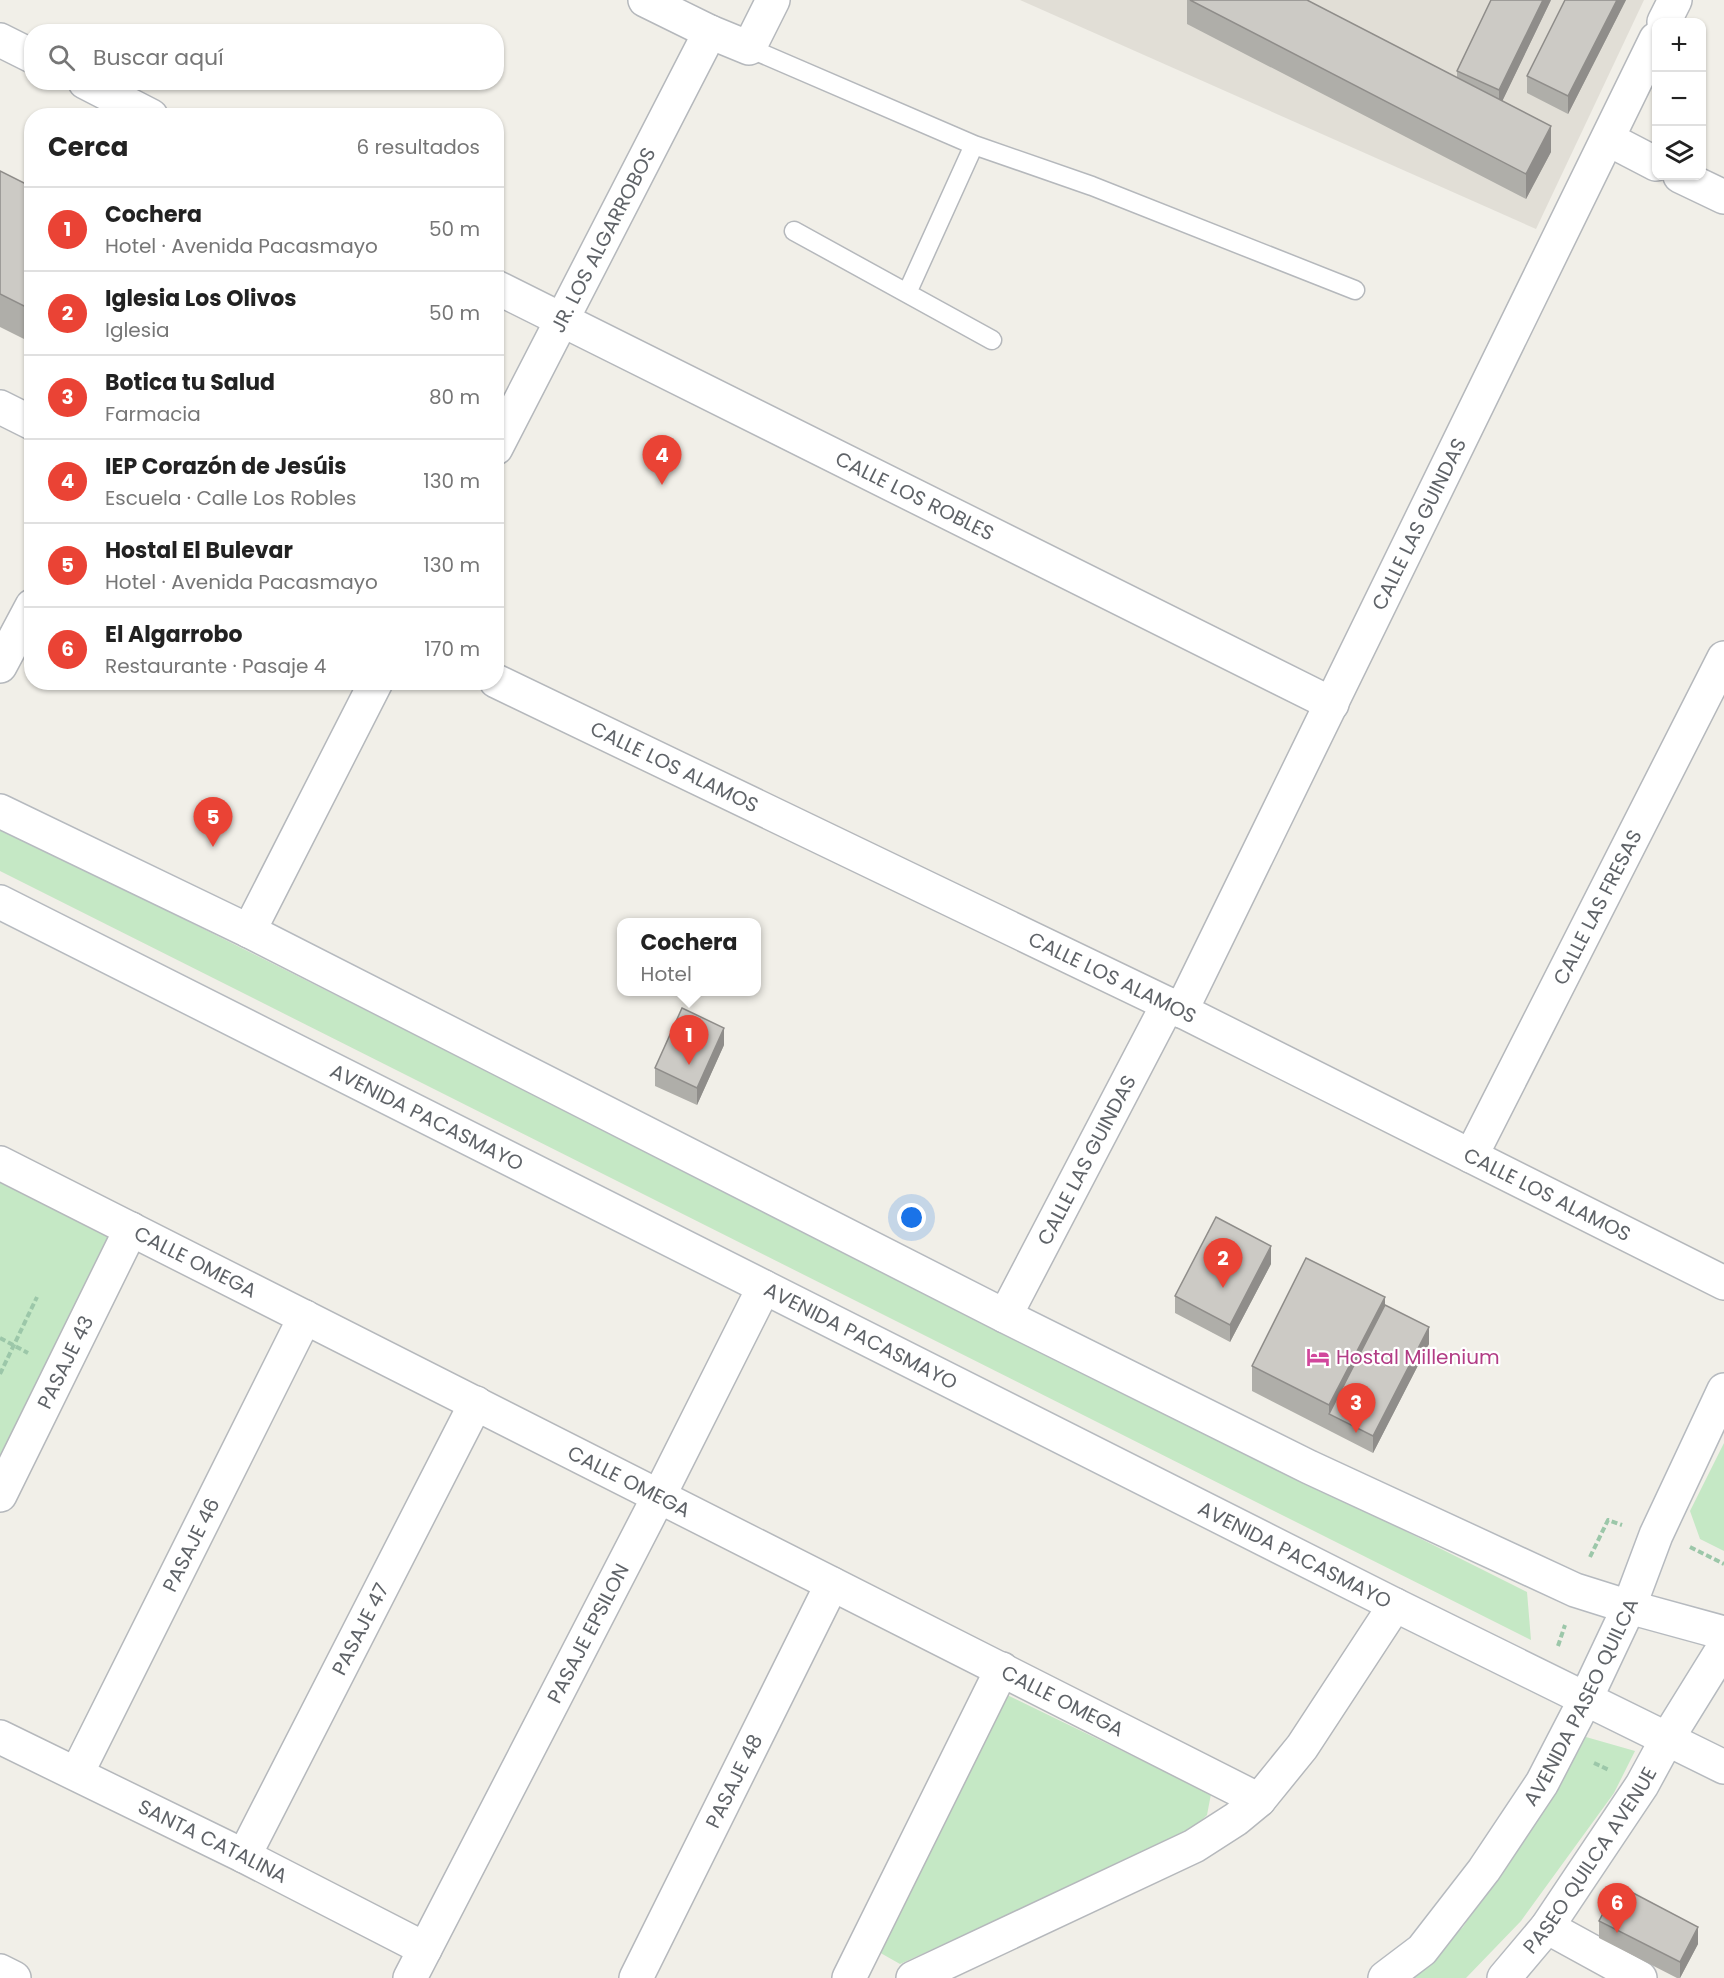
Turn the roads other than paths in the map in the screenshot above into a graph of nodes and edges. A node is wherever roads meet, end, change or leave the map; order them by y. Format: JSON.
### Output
{"nodes":[{"id":1,"x":645,"y":0,"type":"edge"},
{"id":2,"x":773,"y":0,"type":"edge"},
{"id":3,"x":1675,"y":0,"type":"edge"},
{"id":4,"x":1666,"y":18,"type":"edge"},
{"id":5,"x":710,"y":32,"type":"junction"},
{"id":6,"x":0,"y":40,"type":"edge"},
{"id":7,"x":1652,"y":47,"type":"edge"},
{"id":8,"x":749,"y":48,"type":"junction"},
{"id":9,"x":24,"y":52,"type":"edge"},
{"id":10,"x":101,"y":90,"type":"edge"},
{"id":11,"x":135,"y":108,"type":"edge"},
{"id":12,"x":1608,"y":140,"type":"junction"},
{"id":13,"x":974,"y":145,"type":"junction"},
{"id":14,"x":1652,"y":162,"type":"edge"},
{"id":15,"x":1688,"y":180,"type":"edge"},
{"id":16,"x":1724,"y":198,"type":"edge"},
{"id":17,"x":794,"y":231,"type":"dead end"},
{"id":18,"x":1355,"y":290,"type":"dead end"},
{"id":19,"x":504,"y":291,"type":"edge"},
{"id":20,"x":907,"y":293,"type":"junction"},
{"id":21,"x":562,"y":320,"type":"junction"},
{"id":22,"x":992,"y":340,"type":"dead end"},
{"id":23,"x":0,"y":407,"type":"edge"},
{"id":24,"x":24,"y":419,"type":"edge"},
{"id":25,"x":504,"y":432,"type":"edge"},
{"id":26,"x":24,"y":621,"type":"edge"},
{"id":27,"x":1724,"y":658,"type":"edge"},
{"id":28,"x":0,"y":666,"type":"edge"},
{"id":29,"x":504,"y":685,"type":"edge"},
{"id":30,"x":372,"y":690,"type":"edge"},
{"id":31,"x":1332,"y":704,"type":"junction"},
{"id":32,"x":0,"y":811,"type":"edge"},
{"id":33,"x":0,"y":902,"type":"edge"},
{"id":34,"x":249,"y":931,"type":"junction"},
{"id":35,"x":1174,"y":1007,"type":"junction"},
{"id":36,"x":1471,"y":1156,"type":"junction"},
{"id":37,"x":0,"y":1163,"type":"edge"},
{"id":38,"x":131,"y":1229,"type":"junction"},
{"id":39,"x":1724,"y":1283,"type":"edge"},
{"id":40,"x":764,"y":1287,"type":"junction"},
{"id":41,"x":1005,"y":1316,"type":"junction"},
{"id":42,"x":305,"y":1317,"type":"junction"},
{"id":43,"x":1724,"y":1390,"type":"edge"},
{"id":44,"x":476,"y":1403,"type":"junction"},
{"id":45,"x":0,"y":1496,"type":"edge"},
{"id":46,"x":659,"y":1496,"type":"junction"},
{"id":47,"x":832,"y":1584,"type":"junction"},
{"id":48,"x":1395,"y":1605,"type":"junction"},
{"id":49,"x":1629,"y":1607,"type":"junction"},
{"id":50,"x":1724,"y":1633,"type":"edge"},
{"id":51,"x":1724,"y":1647,"type":"edge"},
{"id":52,"x":1002,"y":1669,"type":"junction"},
{"id":53,"x":1586,"y":1698,"type":"junction"},
{"id":54,"x":0,"y":1737,"type":"edge"},
{"id":55,"x":1667,"y":1739,"type":"junction"},
{"id":56,"x":1724,"y":1767,"type":"edge"},
{"id":57,"x":76,"y":1773,"type":"junction"},
{"id":58,"x":1259,"y":1800,"type":"junction"},
{"id":59,"x":244,"y":1856,"type":"junction"},
{"id":60,"x":1547,"y":1927,"type":"junction"},
{"id":61,"x":425,"y":1949,"type":"junction"},
{"id":62,"x":0,"y":1971,"type":"edge"},
{"id":63,"x":14,"y":1978,"type":"edge"},
{"id":64,"x":410,"y":1978,"type":"edge"},
{"id":65,"x":636,"y":1978,"type":"edge"},
{"id":66,"x":849,"y":1978,"type":"edge"},
{"id":67,"x":913,"y":1978,"type":"edge"},
{"id":68,"x":1384,"y":1978,"type":"edge"},
{"id":69,"x":1504,"y":1978,"type":"edge"},
{"id":70,"x":1640,"y":1978,"type":"edge"}],
"edges":[{"from":1,"to":5,"type":"street"},
{"from":2,"to":8,"type":"street"},
{"from":3,"to":4,"type":"street"},
{"from":5,"to":8,"type":"street"},
{"from":5,"to":21,"type":"street","name":"JR. LOS ALGARROBOS"},
{"from":6,"to":9,"type":"street"},
{"from":7,"to":12,"type":"street","name":"CALLE LAS GUINDAS"},
{"from":8,"to":13,"type":"lane"},
{"from":10,"to":11,"type":"street"},
{"from":12,"to":14,"type":"street"},
{"from":12,"to":31,"type":"street","name":"CALLE LAS GUINDAS"},
{"from":13,"to":18,"type":"lane"},
{"from":13,"to":20,"type":"lane"},
{"from":15,"to":16,"type":"street"},
{"from":17,"to":20,"type":"lane"},
{"from":19,"to":21,"type":"street","name":"CALLE LOS ROBLES"},
{"from":20,"to":22,"type":"lane"},
{"from":21,"to":25,"type":"street","name":"JR. LOS ALGARROBOS"},
{"from":21,"to":31,"type":"street","name":"CALLE LOS ROBLES"},
{"from":23,"to":24,"type":"street"},
{"from":26,"to":28,"type":"street"},
{"from":27,"to":36,"type":"street","name":"CALLE LAS FRESAS"},
{"from":29,"to":35,"type":"street","name":"CALLE LOS ALAMOS"},
{"from":30,"to":34,"type":"street"},
{"from":31,"to":35,"type":"street","name":"CALLE LAS GUINDAS"},
{"from":32,"to":34,"type":"street"},
{"from":33,"to":40,"type":"street","name":"AVENIDA PACASMAYO"},
{"from":34,"to":41,"type":"street"},
{"from":35,"to":36,"type":"street","name":"CALLE LOS ALAMOS"},
{"from":35,"to":41,"type":"street","name":"CALLE LAS GUINDAS"},
{"from":36,"to":39,"type":"street","name":"CALLE LOS ALAMOS"},
{"from":37,"to":38,"type":"street","name":"CALLE OMEGA"},
{"from":38,"to":42,"type":"street","name":"CALLE OMEGA"},
{"from":38,"to":45,"type":"street","name":"PASAJE 43"},
{"from":40,"to":46,"type":"street","name":"PASAJE EPSILON"},
{"from":40,"to":48,"type":"street","name":"AVENIDA PACASMAYO"},
{"from":41,"to":49,"type":"street"},
{"from":42,"to":44,"type":"street","name":"CALLE OMEGA"},
{"from":42,"to":57,"type":"street","name":"PASAJE 46"},
{"from":43,"to":49,"type":"street","name":"AVENIDA PASEO QUILCA"},
{"from":44,"to":46,"type":"street","name":"CALLE OMEGA"},
{"from":44,"to":59,"type":"street","name":"PASAJE 47"},
{"from":46,"to":47,"type":"street","name":"CALLE OMEGA"},
{"from":46,"to":61,"type":"street","name":"PASAJE EPSILON"},
{"from":47,"to":52,"type":"street","name":"CALLE OMEGA"},
{"from":47,"to":65,"type":"street","name":"PASAJE 48"},
{"from":48,"to":53,"type":"street","name":"AVENIDA PACASMAYO"},
{"from":48,"to":58,"type":"street"},
{"from":49,"to":50,"type":"street"},
{"from":49,"to":53,"type":"street","name":"AVENIDA PASEO QUILCA"},
{"from":51,"to":55,"type":"street"},
{"from":52,"to":58,"type":"street","name":"CALLE OMEGA"},
{"from":52,"to":66,"type":"street"},
{"from":53,"to":55,"type":"street","name":"AVENIDA PACASMAYO"},
{"from":53,"to":68,"type":"street","name":"AVENIDA PASEO QUILCA"},
{"from":54,"to":57,"type":"street","name":"SANTA CATALINA"},
{"from":55,"to":56,"type":"street","name":"AVENIDA PACASMAYO"},
{"from":55,"to":60,"type":"street","name":"PASEO QUILCA AVENUE"},
{"from":57,"to":59,"type":"street","name":"SANTA CATALINA"},
{"from":58,"to":67,"type":"street"},
{"from":59,"to":61,"type":"street","name":"SANTA CATALINA"},
{"from":60,"to":69,"type":"street","name":"PASEO QUILCA AVENUE"},
{"from":60,"to":70,"type":"street"},
{"from":61,"to":64,"type":"street","name":"PASAJE EPSILON"},
{"from":62,"to":63,"type":"street"}]}
